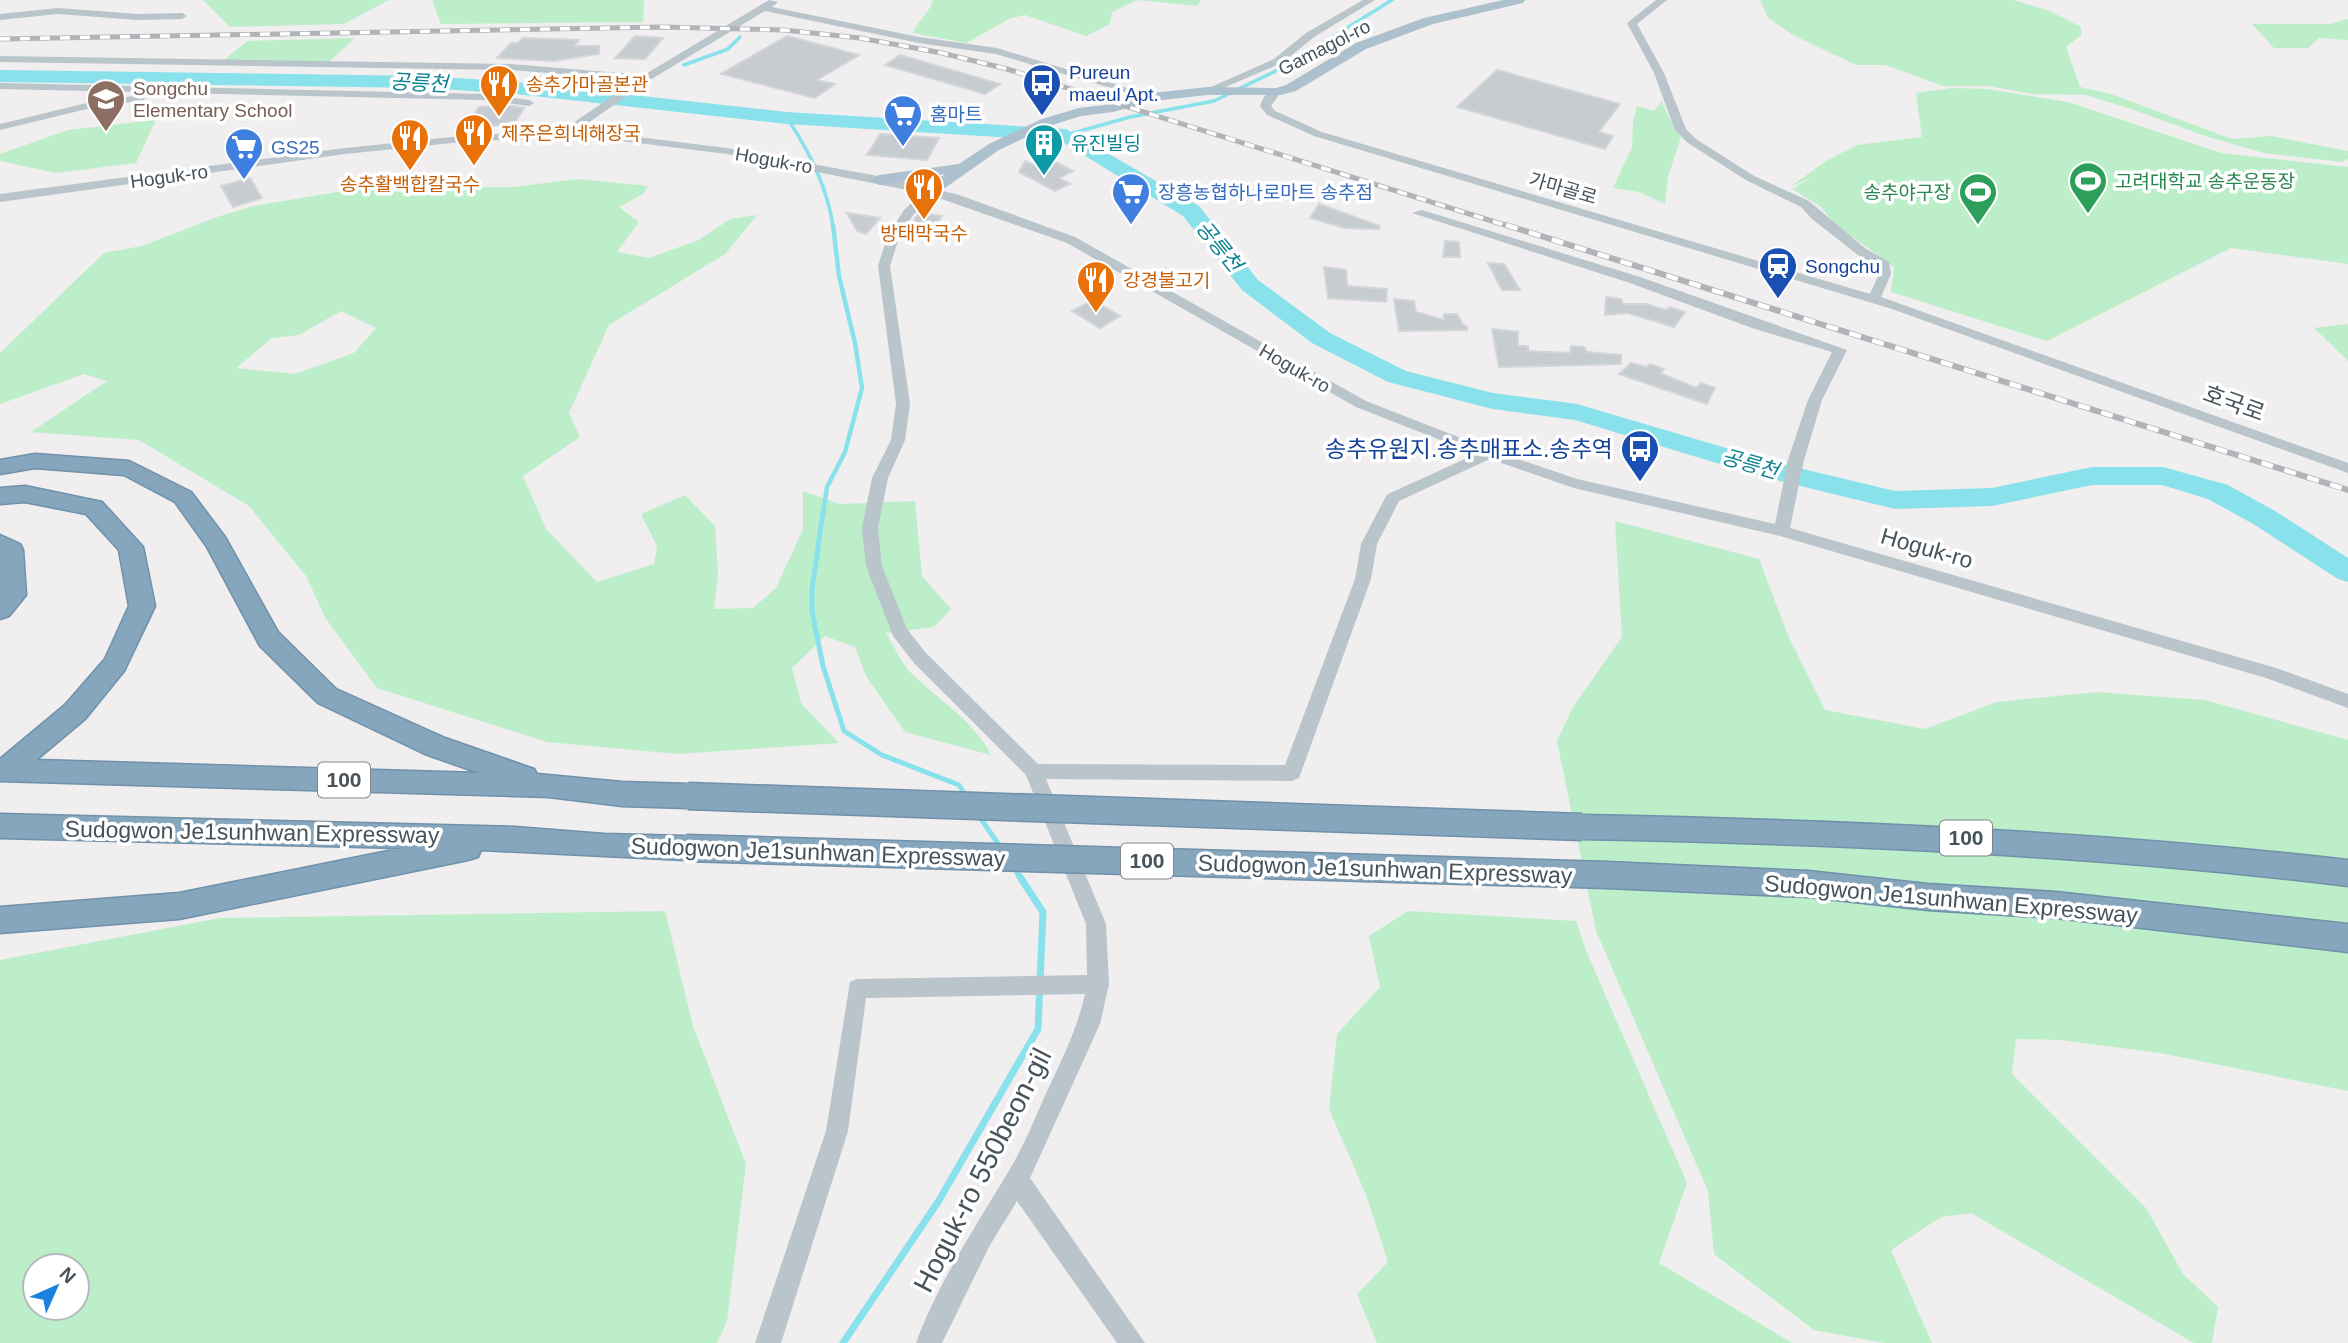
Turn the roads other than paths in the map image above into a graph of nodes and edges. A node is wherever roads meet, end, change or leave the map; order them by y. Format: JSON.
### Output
{"nodes":[{"id":1,"x":776,"y":0,"type":"edge"},
{"id":2,"x":1370,"y":0,"type":"edge"},
{"id":3,"x":1519,"y":0,"type":"edge"},
{"id":4,"x":1662,"y":0,"type":"edge"},
{"id":5,"x":764,"y":8,"type":"junction"},
{"id":6,"x":182,"y":16,"type":"dead end"},
{"id":7,"x":0,"y":17,"type":"edge"},
{"id":8,"x":0,"y":59,"type":"edge"},
{"id":9,"x":646,"y":78,"type":"junction"},
{"id":10,"x":0,"y":86,"type":"edge"},
{"id":11,"x":173,"y":90,"type":"junction"},
{"id":12,"x":1207,"y":91,"type":"junction"},
{"id":13,"x":1272,"y":92,"type":"junction"},
{"id":14,"x":1152,"y":97,"type":"junction"},
{"id":15,"x":529,"y":103,"type":"dead end"},
{"id":16,"x":0,"y":127,"type":"edge"},
{"id":17,"x":563,"y":135,"type":"junction"},
{"id":18,"x":963,"y":167,"type":"junction"},
{"id":19,"x":879,"y":180,"type":"junction"},
{"id":20,"x":930,"y":192,"type":"junction"},
{"id":21,"x":0,"y":198,"type":"edge"},
{"id":22,"x":1418,"y":213,"type":"dead end"},
{"id":23,"x":1874,"y":299,"type":"junction"},
{"id":24,"x":2105,"y":380,"type":"joint"},
{"id":25,"x":1489,"y":454,"type":"junction"},
{"id":26,"x":0,"y":467,"type":"edge"},
{"id":27,"x":2348,"y":468,"type":"edge"},
{"id":28,"x":0,"y":496,"type":"edge"},
{"id":29,"x":1781,"y":531,"type":"junction"},
{"id":30,"x":0,"y":543,"type":"edge"},
{"id":31,"x":0,"y":610,"type":"edge"},
{"id":32,"x":2348,"y":701,"type":"edge"},
{"id":33,"x":7,"y":766,"type":"edge"},
{"id":34,"x":1034,"y":771,"type":"junction"},
{"id":35,"x":549,"y":786,"type":"junction"},
{"id":36,"x":0,"y":826,"type":"edge"},
{"id":37,"x":515,"y":839,"type":"junction"},
{"id":38,"x":2348,"y":873,"type":"edge"},
{"id":39,"x":1607,"y":875,"type":"joint"},
{"id":40,"x":0,"y":920,"type":"edge"},
{"id":41,"x":2348,"y":938,"type":"edge"},
{"id":42,"x":1098,"y":984,"type":"junction"},
{"id":43,"x":1017,"y":1181,"type":"junction"},
{"id":44,"x":768,"y":1343,"type":"edge"},
{"id":45,"x":929,"y":1343,"type":"edge"},
{"id":46,"x":1132,"y":1343,"type":"edge"}],
"edges":[{"from":1,"to":5,"type":"street"},
{"from":2,"to":12,"type":"street"},
{"from":3,"to":13,"type":"main road","name":"Gamagol-ro"},
{"from":4,"to":23,"type":"street"},
{"from":5,"to":9,"type":"street"},
{"from":5,"to":14,"type":"street"},
{"from":6,"to":7,"type":"street"},
{"from":8,"to":9,"type":"street"},
{"from":9,"to":17,"type":"street"},
{"from":10,"to":11,"type":"street"},
{"from":11,"to":15,"type":"street"},
{"from":11,"to":16,"type":"street"},
{"from":12,"to":13,"type":"main road"},
{"from":12,"to":14,"type":"main road"},
{"from":13,"to":23,"type":"street","name":"가마골로"},
{"from":14,"to":18,"type":"main road"},
{"from":17,"to":19,"type":"street","name":"Hoguk-ro"},
{"from":17,"to":21,"type":"street","name":"Hoguk-ro"},
{"from":18,"to":19,"type":"main road"},
{"from":18,"to":20,"type":"main road"},
{"from":19,"to":20,"type":"street","name":"Hoguk-ro"},
{"from":20,"to":25,"type":"street","name":"Hoguk-ro"},
{"from":20,"to":34,"type":"street","name":"Hoguk-ro 550beon-gil"},
{"from":22,"to":29,"type":"street"},
{"from":23,"to":24,"type":"street","name":"가마골로"},
{"from":24,"to":27,"type":"street","name":"호국로"},
{"from":25,"to":29,"type":"street","name":"Hoguk-ro"},
{"from":25,"to":34,"type":"street"},
{"from":26,"to":35,"type":"highway"},
{"from":28,"to":33,"type":"highway"},
{"from":29,"to":32,"type":"street","name":"Hoguk-ro"},
{"from":30,"to":31,"type":"highway"},
{"from":33,"to":35,"type":"highway","number":"100"},
{"from":34,"to":42,"type":"street","name":"Hoguk-ro 550beon-gil"},
{"from":35,"to":38,"type":"highway","number":"100","bridge":true},
{"from":36,"to":37,"type":"highway","name":"Sudogwon Je1sunhwan Expressway","number":"100"},
{"from":37,"to":39,"type":"highway","name":"Sudogwon Je1sunhwan Expressway","number":"100","bridge":true},
{"from":37,"to":40,"type":"highway"},
{"from":39,"to":41,"type":"highway","name":"Sudogwon Je1sunhwan Expressway","number":"100"},
{"from":42,"to":43,"type":"street","name":"Hoguk-ro 550beon-gil"},
{"from":42,"to":44,"type":"street"},
{"from":43,"to":45,"type":"street","name":"Hoguk-ro 550beon-gil"},
{"from":43,"to":46,"type":"street"}]}
